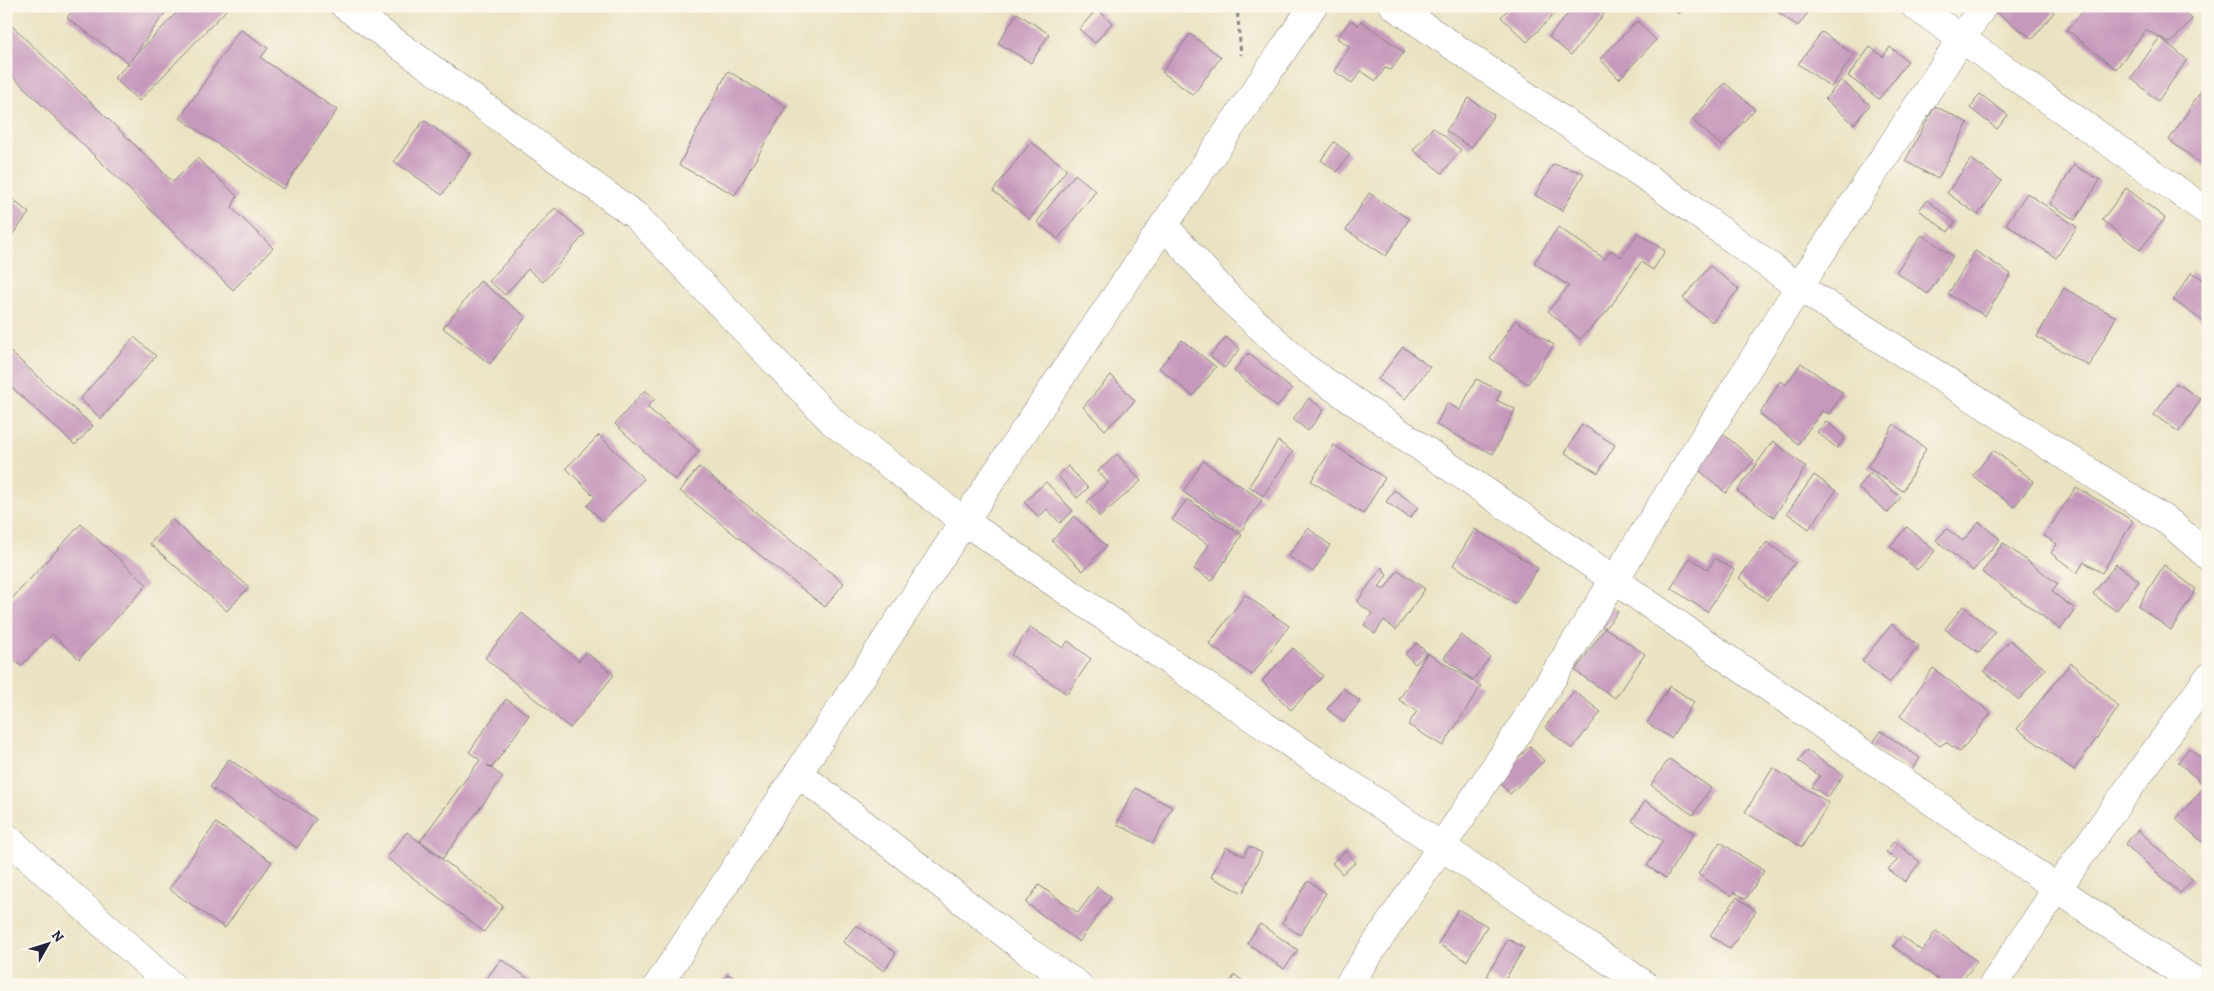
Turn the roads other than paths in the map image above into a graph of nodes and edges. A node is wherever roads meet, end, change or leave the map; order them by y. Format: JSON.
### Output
{"nodes":[{"id":1,"x":345,"y":6,"type":"edge"},
{"id":2,"x":1313,"y":6,"type":"edge"},
{"id":3,"x":1394,"y":6,"type":"edge"},
{"id":4,"x":1915,"y":6,"type":"edge"},
{"id":5,"x":1984,"y":6,"type":"edge"},
{"id":6,"x":1962,"y":39,"type":"junction"},
{"id":7,"x":2208,"y":212,"type":"edge"},
{"id":8,"x":1164,"y":225,"type":"junction"},
{"id":9,"x":1799,"y":288,"type":"junction"},
{"id":10,"x":964,"y":521,"type":"junction"},
{"id":11,"x":2208,"y":556,"type":"edge"},
{"id":12,"x":1613,"y":579,"type":"junction"},
{"id":13,"x":2208,"y":678,"type":"edge"},
{"id":14,"x":798,"y":773,"type":"junction"},
{"id":15,"x":6,"y":838,"type":"edge"},
{"id":16,"x":1443,"y":848,"type":"junction"},
{"id":17,"x":2058,"y":887,"type":"junction"},
{"id":18,"x":171,"y":985,"type":"edge"},
{"id":19,"x":658,"y":985,"type":"edge"},
{"id":20,"x":1078,"y":985,"type":"edge"},
{"id":21,"x":1348,"y":985,"type":"edge"},
{"id":22,"x":1645,"y":985,"type":"edge"},
{"id":23,"x":1993,"y":985,"type":"edge"},
{"id":24,"x":2201,"y":985,"type":"edge"}],
"edges":[{"from":1,"to":10,"type":"street"},
{"from":2,"to":8,"type":"street"},
{"from":3,"to":9,"type":"street"},
{"from":4,"to":6,"type":"street"},
{"from":5,"to":6,"type":"street"},
{"from":6,"to":7,"type":"street"},
{"from":6,"to":9,"type":"street"},
{"from":8,"to":10,"type":"street"},
{"from":8,"to":12,"type":"street"},
{"from":9,"to":11,"type":"street"},
{"from":9,"to":12,"type":"street"},
{"from":10,"to":14,"type":"street"},
{"from":10,"to":16,"type":"street"},
{"from":12,"to":16,"type":"street"},
{"from":12,"to":17,"type":"street"},
{"from":13,"to":17,"type":"street"},
{"from":14,"to":19,"type":"street"},
{"from":14,"to":20,"type":"street"},
{"from":15,"to":18,"type":"street"},
{"from":16,"to":21,"type":"street"},
{"from":16,"to":22,"type":"street"},
{"from":17,"to":23,"type":"street"},
{"from":17,"to":24,"type":"street"}]}
